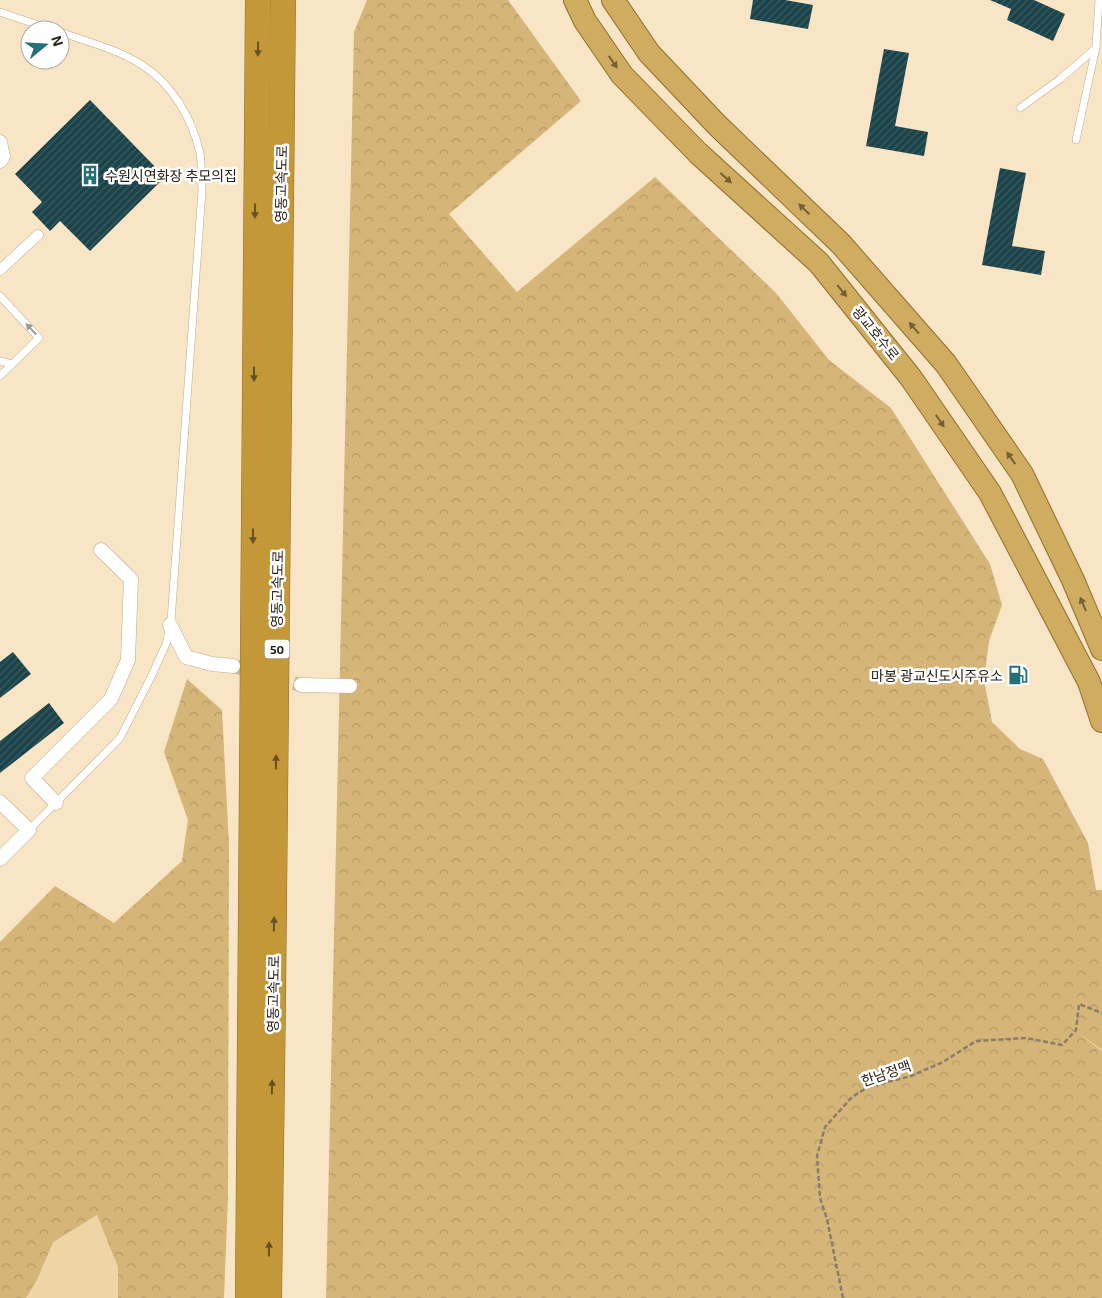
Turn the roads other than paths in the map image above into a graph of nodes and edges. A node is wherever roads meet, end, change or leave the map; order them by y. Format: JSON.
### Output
{"nodes":[{"id":1,"x":258,"y":0,"type":"edge"},
{"id":2,"x":283,"y":0,"type":"edge"},
{"id":3,"x":564,"y":0,"type":"edge"},
{"id":4,"x":575,"y":0,"type":"edge"},
{"id":5,"x":1100,"y":0,"type":"edge"},
{"id":6,"x":614,"y":1,"type":"edge"},
{"id":7,"x":0,"y":12,"type":"edge"},
{"id":8,"x":24,"y":20,"type":"edge"},
{"id":9,"x":585,"y":21,"type":"junction"},
{"id":10,"x":70,"y":35,"type":"edge"},
{"id":11,"x":1096,"y":48,"type":"junction"},
{"id":12,"x":1020,"y":108,"type":"dead end"},
{"id":13,"x":1076,"y":140,"type":"dead end"},
{"id":14,"x":0,"y":142,"type":"edge"},
{"id":15,"x":0,"y":161,"type":"edge"},
{"id":16,"x":38,"y":235,"type":"dead end"},
{"id":17,"x":0,"y":270,"type":"edge"},
{"id":18,"x":0,"y":296,"type":"edge"},
{"id":19,"x":0,"y":361,"type":"edge"},
{"id":20,"x":12,"y":364,"type":"junction"},
{"id":21,"x":0,"y":376,"type":"edge"},
{"id":22,"x":101,"y":550,"type":"dead end"},
{"id":23,"x":170,"y":625,"type":"junction"},
{"id":24,"x":1102,"y":648,"type":"edge"},
{"id":25,"x":233,"y":666,"type":"tunnel mouth"},
{"id":26,"x":301,"y":685,"type":"tunnel mouth"},
{"id":27,"x":350,"y":686,"type":"dead end"},
{"id":28,"x":1102,"y":722,"type":"edge"},
{"id":29,"x":0,"y":802,"type":"edge"},
{"id":30,"x":56,"y":803,"type":"junction"},
{"id":31,"x":29,"y":830,"type":"junction"},
{"id":32,"x":0,"y":859,"type":"edge"},
{"id":33,"x":248,"y":1298,"type":"edge"},
{"id":34,"x":268,"y":1298,"type":"edge"}],
"edges":[{"from":1,"to":33,"type":"highway","name":"영동고속도로","number":"50","one_way":true},
{"from":34,"to":2,"type":"highway","name":"영동고속도로","number":"50","one_way":true},
{"from":3,"to":9,"type":"highway"},
{"from":4,"to":9,"type":"highway","name":"광교호수로"},
{"from":5,"to":11,"type":"lane"},
{"from":24,"to":6,"type":"highway","one_way":true},
{"from":7,"to":8,"type":"lane"},
{"from":9,"to":28,"type":"highway","name":"광교호수로","one_way":true},
{"from":10,"to":23,"type":"lane"},
{"from":11,"to":12,"type":"lane"},
{"from":11,"to":13,"type":"lane"},
{"from":14,"to":15,"type":"street"},
{"from":16,"to":17,"type":"street"},
{"from":20,"to":18,"type":"lane","one_way":true},
{"from":19,"to":20,"type":"lane"},
{"from":20,"to":21,"type":"lane"},
{"from":22,"to":30,"type":"street"},
{"from":23,"to":25,"type":"street"},
{"from":23,"to":30,"type":"lane"},
{"from":26,"to":27,"type":"street"},
{"from":29,"to":31,"type":"street"},
{"from":30,"to":31,"type":"lane"},
{"from":31,"to":32,"type":"street"}]}
